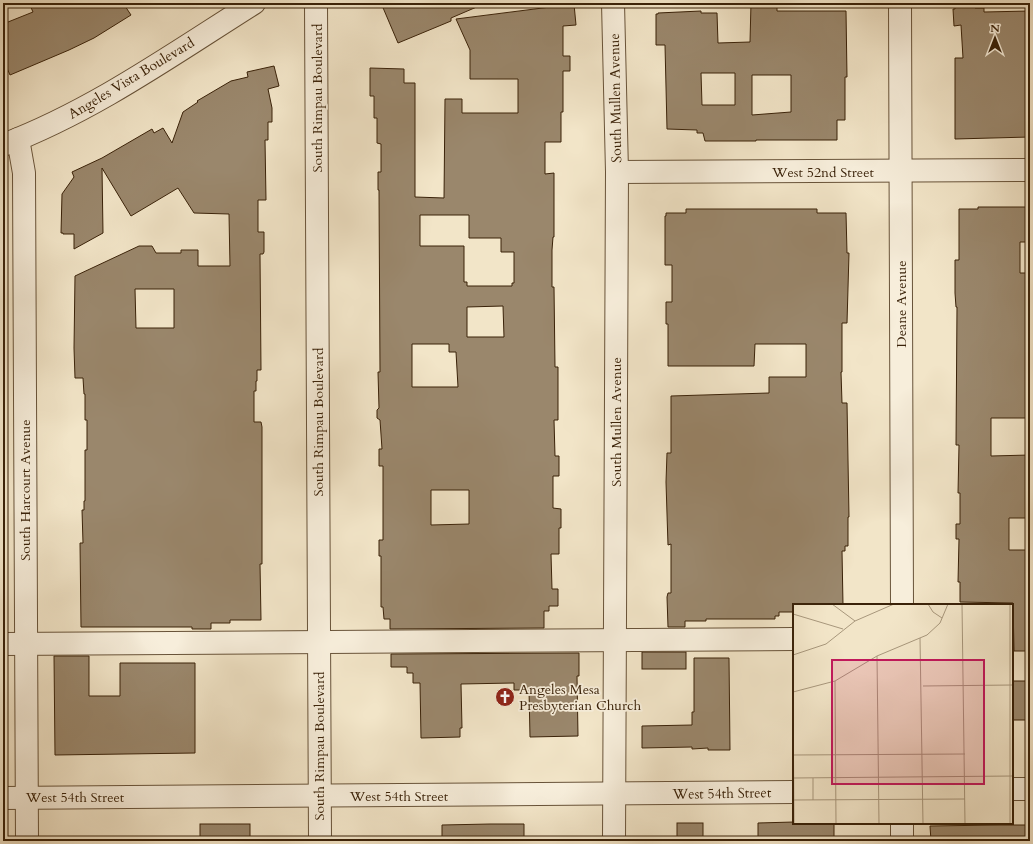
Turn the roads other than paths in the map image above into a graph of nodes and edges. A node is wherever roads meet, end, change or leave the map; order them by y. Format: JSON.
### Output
{"nodes":[{"id":1,"x":254,"y":3,"type":"edge"},
{"id":2,"x":316,"y":3,"type":"edge"},
{"id":3,"x":612,"y":3,"type":"edge"},
{"id":4,"x":900,"y":3,"type":"edge"},
{"id":5,"x":10,"y":142,"type":"edge"},
{"id":6,"x":1030,"y":170,"type":"edge"},
{"id":7,"x":901,"y":171,"type":"junction"},
{"id":8,"x":617,"y":172,"type":"junction"},
{"id":9,"x":902,"y":604,"type":"edge"},
{"id":10,"x":793,"y":639,"type":"edge"},
{"id":11,"x":614,"y":640,"type":"junction"},
{"id":12,"x":319,"y":642,"type":"junction"},
{"id":13,"x":3,"y":644,"type":"edge"},
{"id":14,"x":26,"y":644,"type":"junction"},
{"id":15,"x":1013,"y":789,"type":"edge"},
{"id":16,"x":1030,"y":789,"type":"edge"},
{"id":17,"x":793,"y":792,"type":"edge"},
{"id":18,"x":614,"y":794,"type":"junction"},
{"id":19,"x":320,"y":796,"type":"junction"},
{"id":20,"x":3,"y":798,"type":"edge"},
{"id":21,"x":27,"y":798,"type":"junction"},
{"id":22,"x":902,"y":824,"type":"edge"},
{"id":23,"x":27,"y":841,"type":"edge"},
{"id":24,"x":320,"y":841,"type":"edge"},
{"id":25,"x":614,"y":841,"type":"edge"},
{"id":26,"x":902,"y":841,"type":"edge"}],
"edges":[{"from":1,"to":5,"type":"street","name":"Angeles Vista Boulevard"},
{"from":2,"to":12,"type":"street","name":"South Rimpau Boulevard"},
{"from":3,"to":8,"type":"street","name":"South Mullen Avenue"},
{"from":4,"to":7,"type":"street","name":"Deane Avenue"},
{"from":5,"to":14,"type":"street","name":"South Harcourt Avenue"},
{"from":6,"to":7,"type":"street","name":"West 52nd Street"},
{"from":7,"to":8,"type":"street","name":"West 52nd Street"},
{"from":7,"to":9,"type":"street","name":"Deane Avenue"},
{"from":8,"to":11,"type":"street","name":"South Mullen Avenue"},
{"from":10,"to":11,"type":"street"},
{"from":11,"to":12,"type":"street"},
{"from":11,"to":18,"type":"street","name":"South Mullen Avenue"},
{"from":12,"to":14,"type":"street"},
{"from":12,"to":19,"type":"street","name":"South Rimpau Boulevard"},
{"from":13,"to":14,"type":"street"},
{"from":14,"to":21,"type":"street","name":"South Harcourt Avenue"},
{"from":15,"to":16,"type":"street"},
{"from":17,"to":18,"type":"street","name":"West 54th Street"},
{"from":18,"to":19,"type":"street","name":"West 54th Street"},
{"from":18,"to":25,"type":"street","name":"South Mullen Avenue"},
{"from":19,"to":21,"type":"street","name":"West 54th Street"},
{"from":19,"to":24,"type":"street","name":"South Rimpau Boulevard"},
{"from":20,"to":21,"type":"street","name":"West 54th Street"},
{"from":21,"to":23,"type":"street","name":"South Harcourt Avenue"},
{"from":22,"to":26,"type":"street"}]}
